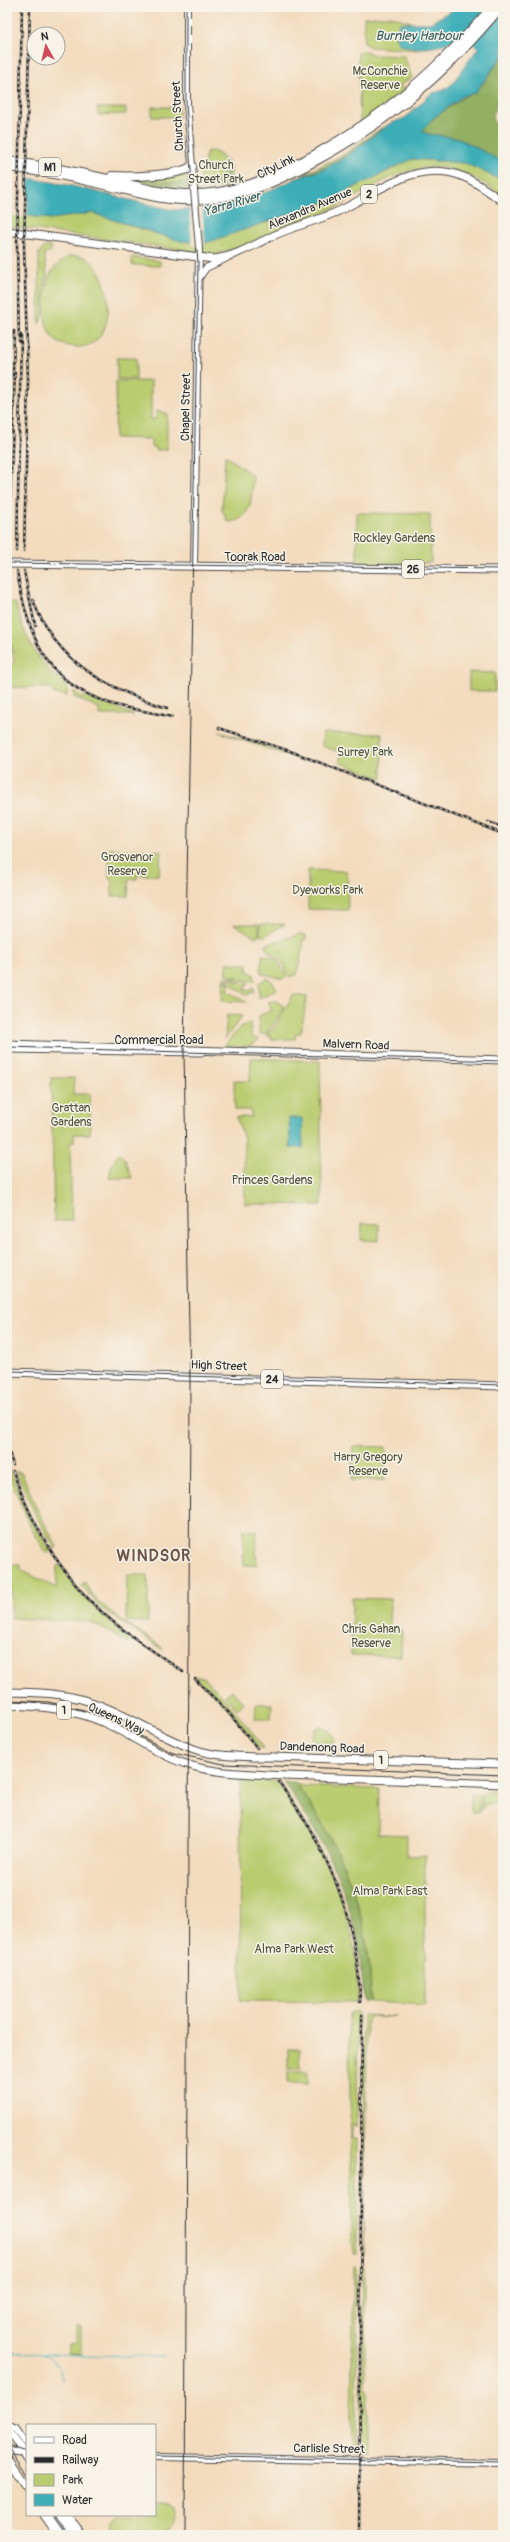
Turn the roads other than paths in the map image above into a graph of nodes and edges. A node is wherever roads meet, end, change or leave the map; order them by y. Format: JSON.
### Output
{"nodes":[{"id":1,"x":187,"y":7,"type":"edge"},
{"id":2,"x":492,"y":7,"type":"edge"},
{"id":3,"x":501,"y":7,"type":"edge"},
{"id":4,"x":422,"y":86,"type":"junction"},
{"id":5,"x":7,"y":161,"type":"edge"},
{"id":6,"x":192,"y":166,"type":"junction"},
{"id":7,"x":7,"y":167,"type":"edge"},
{"id":8,"x":93,"y":175,"type":"junction"},
{"id":9,"x":503,"y":202,"type":"edge"},
{"id":10,"x":7,"y":231,"type":"edge"},
{"id":11,"x":199,"y":248,"type":"joint"},
{"id":12,"x":236,"y":254,"type":"junction"},
{"id":13,"x":199,"y":258,"type":"junction"},
{"id":14,"x":199,"y":278,"type":"junction"},
{"id":15,"x":7,"y":564,"type":"edge"},
{"id":16,"x":194,"y":567,"type":"junction"},
{"id":17,"x":503,"y":570,"type":"edge"},
{"id":18,"x":7,"y":1044,"type":"edge"},
{"id":19,"x":7,"y":1049,"type":"edge"},
{"id":20,"x":209,"y":1051,"type":"junction"},
{"id":21,"x":503,"y":1060,"type":"edge"},
{"id":22,"x":7,"y":1372,"type":"edge"},
{"id":23,"x":503,"y":1386,"type":"edge"},
{"id":24,"x":7,"y":1692,"type":"edge"},
{"id":25,"x":7,"y":1705,"type":"edge"},
{"id":26,"x":188,"y":1747,"type":"joint"},
{"id":27,"x":503,"y":1764,"type":"edge"},
{"id":28,"x":503,"y":1784,"type":"edge"},
{"id":29,"x":7,"y":2425,"type":"edge"},
{"id":30,"x":7,"y":2428,"type":"edge"},
{"id":31,"x":26,"y":2444,"type":"edge"},
{"id":32,"x":7,"y":2452,"type":"edge"},
{"id":33,"x":25,"y":2454,"type":"edge"},
{"id":34,"x":156,"y":2456,"type":"edge"},
{"id":35,"x":7,"y":2458,"type":"edge"},
{"id":36,"x":503,"y":2463,"type":"edge"},
{"id":37,"x":26,"y":2486,"type":"edge"},
{"id":38,"x":45,"y":2516,"type":"edge"},
{"id":39,"x":50,"y":2516,"type":"edge"},
{"id":40,"x":51,"y":2516,"type":"edge"},
{"id":41,"x":62,"y":2516,"type":"edge"},
{"id":42,"x":69,"y":2516,"type":"edge"},
{"id":43,"x":49,"y":2523,"type":"junction"},
{"id":44,"x":58,"y":2535,"type":"edge"},
{"id":45,"x":65,"y":2535,"type":"edge"},
{"id":46,"x":74,"y":2535,"type":"edge"},
{"id":47,"x":82,"y":2535,"type":"edge"}],
"edges":[{"from":1,"to":6,"type":"main road","name":"Church Street"},
{"from":2,"to":4,"type":"highway","number":"M1"},
{"from":3,"to":4,"type":"highway","name":"CityLink","number":"M1"},
{"from":4,"to":7,"type":"highway","name":"CityLink","number":"M1"},
{"from":4,"to":8,"type":"highway","number":"M1"},
{"from":5,"to":8,"type":"highway","number":"M1"},
{"from":6,"to":8,"type":"highway"},
{"from":6,"to":11,"type":"main road","name":"Church Street","bridge":true},
{"from":9,"to":12,"type":"main road","name":"Alexandra Avenue","number":"2"},
{"from":10,"to":13,"type":"main road","name":"Alexandra Avenue","number":"2"},
{"from":11,"to":13,"type":"main road","name":"Chapel Street"},
{"from":12,"to":13,"type":"main road","name":"Alexandra Avenue","number":"2"},
{"from":12,"to":14,"type":"main road","name":"Alexandra Avenue"},
{"from":13,"to":14,"type":"main road","name":"Chapel Street"},
{"from":14,"to":16,"type":"main road","name":"Chapel Street"},
{"from":15,"to":16,"type":"main road","name":"Toorak Road","number":"26"},
{"from":16,"to":17,"type":"main road","name":"Toorak Road","number":"26"},
{"from":18,"to":20,"type":"main road","name":"Commercial Road"},
{"from":19,"to":20,"type":"main road","name":"Commercial Road"},
{"from":20,"to":21,"type":"main road","name":"Malvern Road"},
{"from":22,"to":23,"type":"main road","name":"High Street","number":"24"},
{"from":24,"to":26,"type":"main road","name":"Queens Way","number":"1"},
{"from":25,"to":28,"type":"main road","name":"Queens Way","number":"1","bridge":true},
{"from":26,"to":27,"type":"main road","name":"Dandenong Road","number":"1","bridge":true},
{"from":29,"to":31,"type":"main road"},
{"from":30,"to":33,"type":"main road"},
{"from":32,"to":33,"type":"main road"},
{"from":34,"to":36,"type":"main road","name":"Carlisle Street"},
{"from":35,"to":37,"type":"main road"},
{"from":38,"to":43,"type":"main road"},
{"from":39,"to":43,"type":"main road"},
{"from":40,"to":45,"type":"main road"},
{"from":41,"to":46,"type":"main road"},
{"from":42,"to":47,"type":"main road"},
{"from":43,"to":44,"type":"main road"}]}
